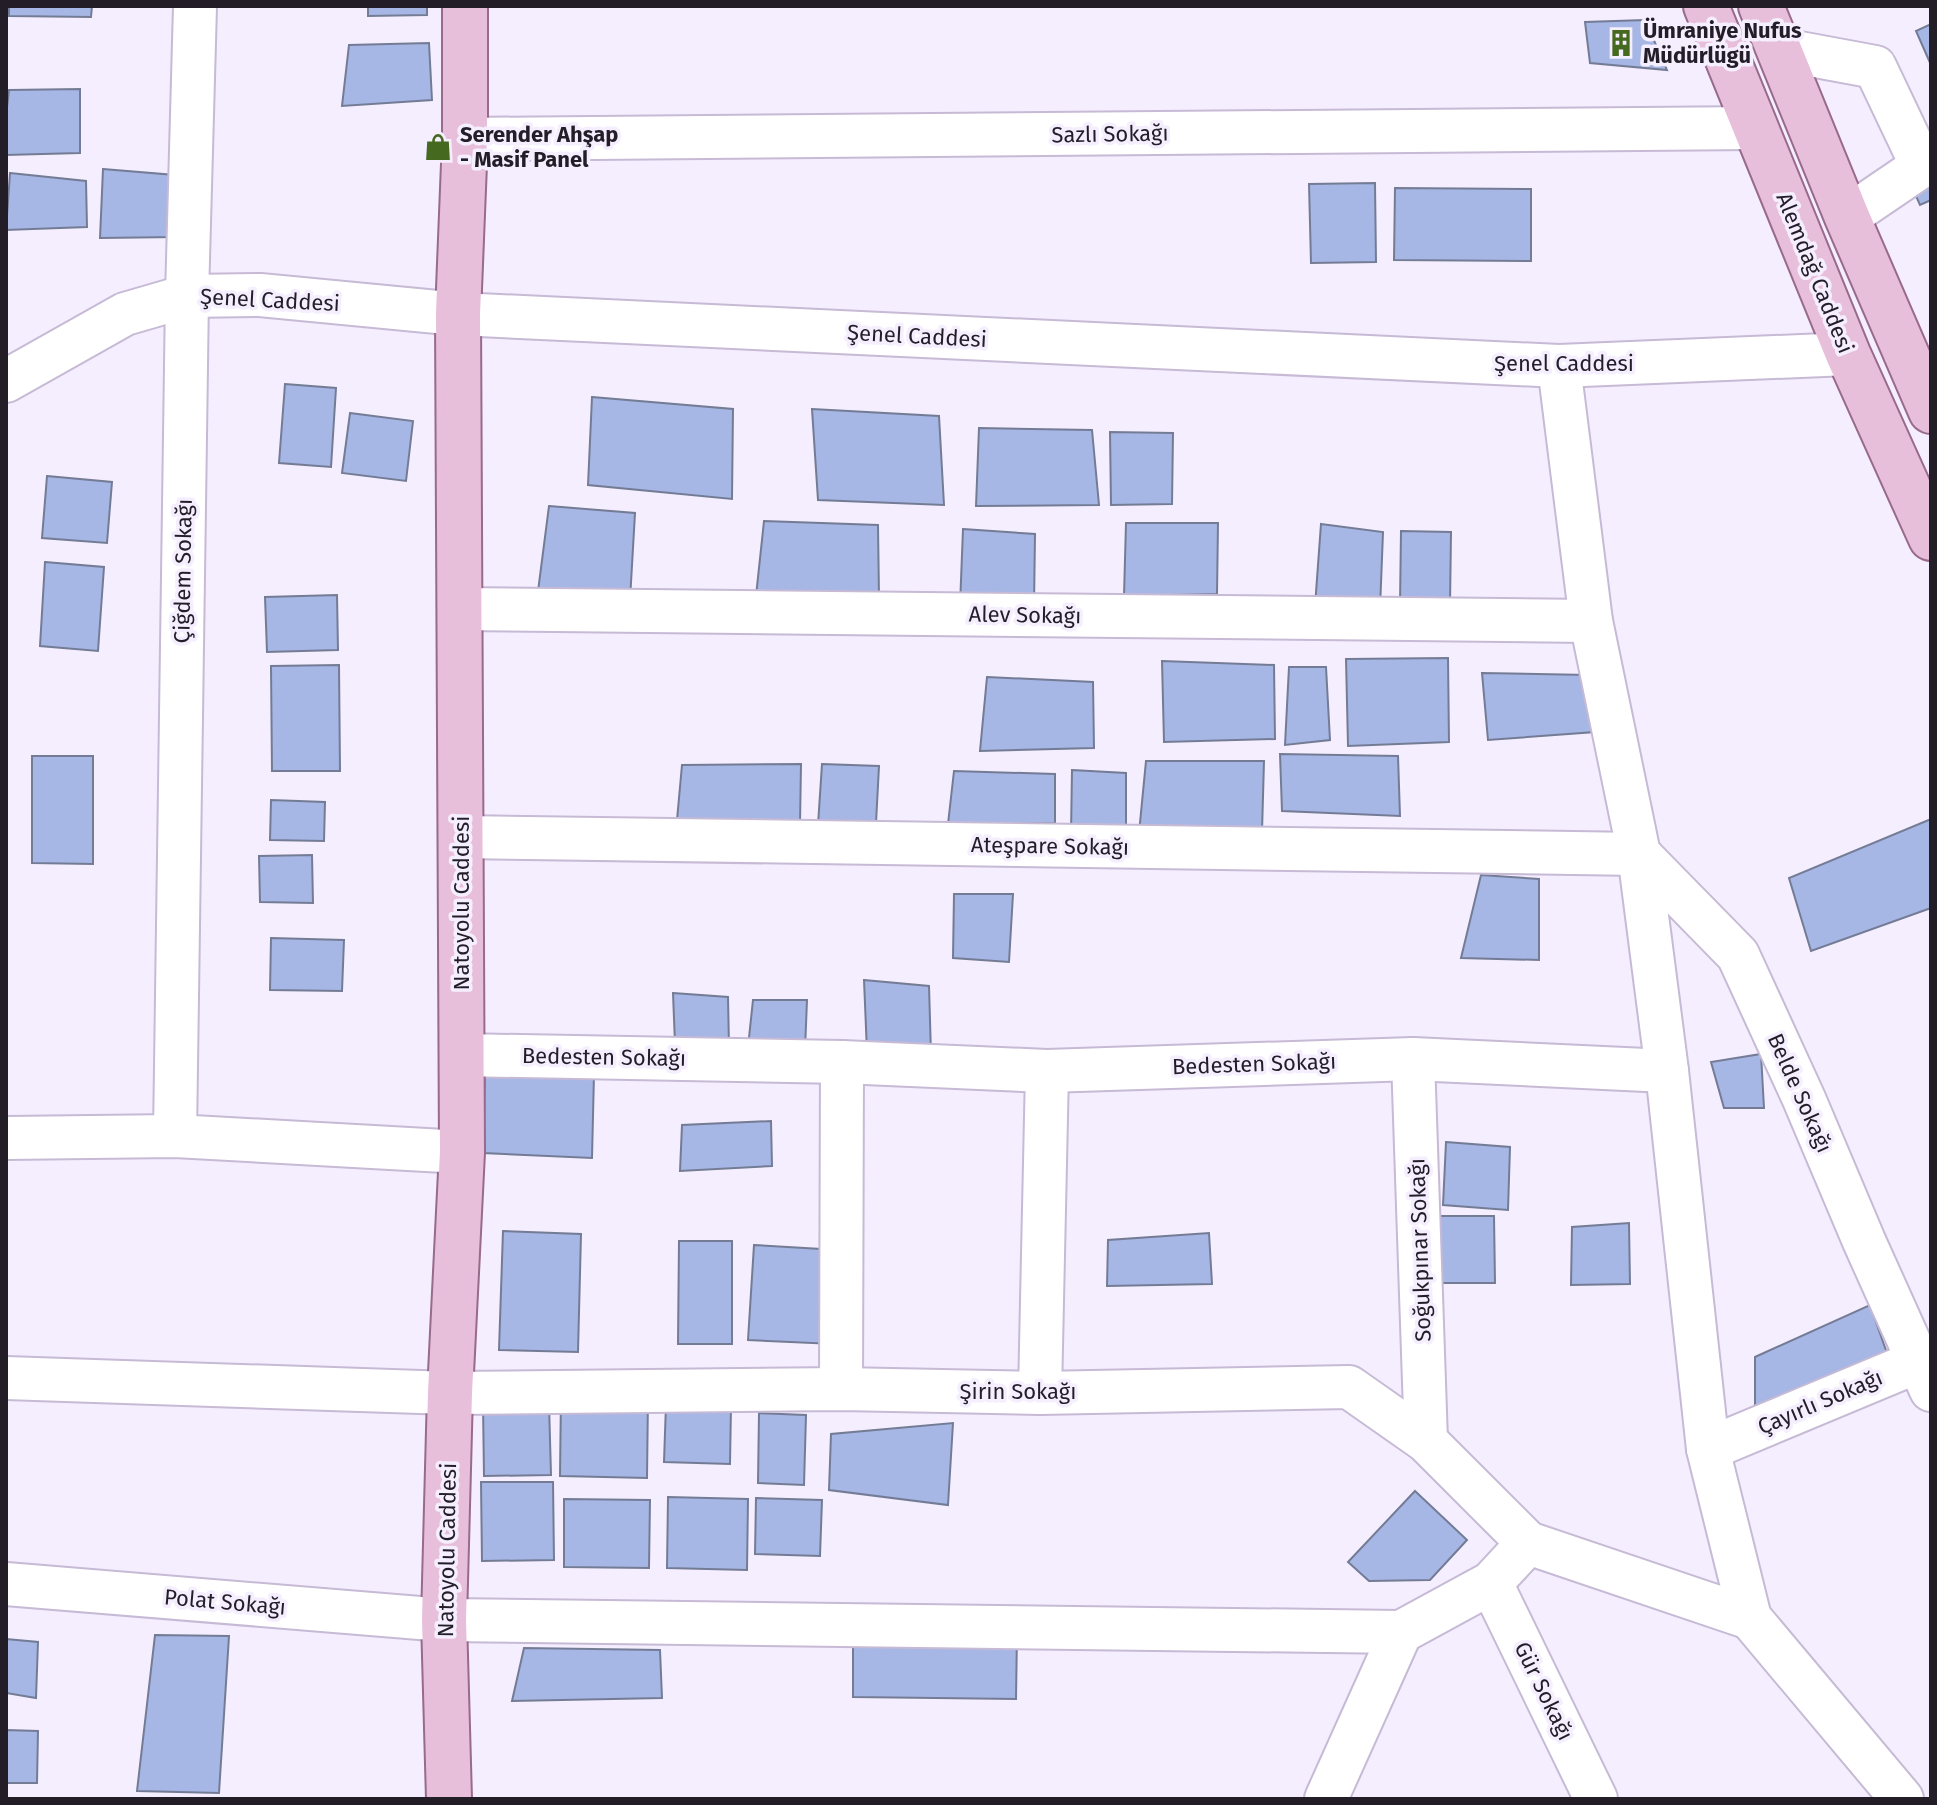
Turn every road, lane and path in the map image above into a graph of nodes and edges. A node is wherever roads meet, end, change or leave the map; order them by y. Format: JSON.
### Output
{"nodes":[{"id":1,"x":195,"y":6,"type":"edge"},
{"id":2,"x":465,"y":6,"type":"edge"},
{"id":3,"x":1706,"y":6,"type":"edge"},
{"id":4,"x":1761,"y":6,"type":"edge"},
{"id":5,"x":1778,"y":49,"type":"junction"},
{"id":6,"x":1755,"y":128,"type":"junction"},
{"id":7,"x":465,"y":139,"type":"junction"},
{"id":8,"x":1847,"y":217,"type":"junction"},
{"id":9,"x":187,"y":296,"type":"junction"},
{"id":10,"x":458,"y":314,"type":"junction"},
{"id":11,"x":1848,"y":354,"type":"junction"},
{"id":12,"x":1559,"y":366,"type":"junction"},
{"id":13,"x":6,"y":381,"type":"edge"},
{"id":14,"x":1931,"y":411,"type":"edge"},
{"id":15,"x":1931,"y":538,"type":"edge"},
{"id":16,"x":459,"y":609,"type":"junction"},
{"id":17,"x":1591,"y":621,"type":"junction"},
{"id":18,"x":461,"y":837,"type":"junction"},
{"id":19,"x":1639,"y":854,"type":"junction"},
{"id":20,"x":462,"y":1055,"type":"junction"},
{"id":21,"x":1413,"y":1059,"type":"junction"},
{"id":22,"x":842,"y":1062,"type":"junction"},
{"id":23,"x":1047,"y":1071,"type":"junction"},
{"id":24,"x":1667,"y":1071,"type":"junction"},
{"id":25,"x":175,"y":1136,"type":"junction"},
{"id":26,"x":6,"y":1138,"type":"edge"},
{"id":27,"x":462,"y":1152,"type":"junction"},
{"id":28,"x":1926,"y":1369,"type":"edge"},
{"id":29,"x":6,"y":1378,"type":"edge"},
{"id":30,"x":841,"y":1389,"type":"junction"},
{"id":31,"x":450,"y":1393,"type":"junction"},
{"id":32,"x":1040,"y":1393,"type":"junction"},
{"id":33,"x":1426,"y":1441,"type":"junction"},
{"id":34,"x":1708,"y":1449,"type":"junction"},
{"id":35,"x":1528,"y":1543,"type":"junction"},
{"id":36,"x":1491,"y":1583,"type":"junction"},
{"id":37,"x":6,"y":1584,"type":"edge"},
{"id":38,"x":1750,"y":1618,"type":"junction"},
{"id":39,"x":444,"y":1620,"type":"junction"},
{"id":40,"x":1401,"y":1632,"type":"junction"},
{"id":41,"x":449,"y":1799,"type":"edge"},
{"id":42,"x":1326,"y":1799,"type":"edge"},
{"id":43,"x":1596,"y":1799,"type":"edge"},
{"id":44,"x":1902,"y":1799,"type":"edge"}],
"edges":[{"from":1,"to":9,"type":"street","name":"Çiğdem Sokağı"},
{"from":2,"to":7,"type":"main road","name":"Natoyolu Caddesi"},
{"from":3,"to":6,"type":"main road","name":"Alemdağ Caddesi"},
{"from":4,"to":5,"type":"main road"},
{"from":5,"to":8,"type":"main road"},
{"from":5,"to":8,"type":"street"},
{"from":6,"to":7,"type":"street","name":"Sazlı Sokağı"},
{"from":6,"to":11,"type":"main road","name":"Alemdağ Caddesi"},
{"from":7,"to":10,"type":"main road","name":"Natoyolu Caddesi"},
{"from":8,"to":14,"type":"main road"},
{"from":9,"to":10,"type":"street","name":"Şenel Caddesi"},
{"from":9,"to":13,"type":"street","name":"Şenel Caddesi"},
{"from":9,"to":25,"type":"street","name":"Çiğdem Sokağı"},
{"from":10,"to":12,"type":"street","name":"Şenel Caddesi"},
{"from":10,"to":16,"type":"main road","name":"Natoyolu Caddesi"},
{"from":11,"to":12,"type":"street","name":"Şenel Caddesi"},
{"from":11,"to":15,"type":"main road","name":"Alemdağ Caddesi"},
{"from":12,"to":17,"type":"street"},
{"from":16,"to":17,"type":"street","name":"Alev Sokağı"},
{"from":16,"to":18,"type":"main road","name":"Natoyolu Caddesi"},
{"from":17,"to":19,"type":"street"},
{"from":18,"to":19,"type":"street","name":"Ateşpare Sokağı"},
{"from":18,"to":20,"type":"main road","name":"Natoyolu Caddesi"},
{"from":19,"to":24,"type":"street"},
{"from":19,"to":28,"type":"street","name":"Belde Sokağı"},
{"from":20,"to":22,"type":"street","name":"Bedesten Sokağı"},
{"from":20,"to":27,"type":"main road","name":"Natoyolu Caddesi"},
{"from":21,"to":23,"type":"street","name":"Bedesten Sokağı"},
{"from":21,"to":24,"type":"street","name":"Bedesten Sokağı"},
{"from":21,"to":33,"type":"street","name":"Soğukpınar Sokağı"},
{"from":22,"to":23,"type":"street","name":"Bedesten Sokağı"},
{"from":22,"to":30,"type":"street"},
{"from":23,"to":32,"type":"street"},
{"from":24,"to":34,"type":"street"},
{"from":25,"to":26,"type":"street"},
{"from":25,"to":27,"type":"street"},
{"from":27,"to":31,"type":"main road","name":"Natoyolu Caddesi"},
{"from":28,"to":34,"type":"street","name":"Çayırlı Sokağı"},
{"from":29,"to":31,"type":"street","name":"Şirin Sokağı"},
{"from":30,"to":31,"type":"street","name":"Şirin Sokağı"},
{"from":30,"to":32,"type":"street","name":"Şirin Sokağı"},
{"from":31,"to":39,"type":"main road","name":"Natoyolu Caddesi"},
{"from":32,"to":33,"type":"street","name":"Şirin Sokağı"},
{"from":33,"to":35,"type":"street","name":"Şirin Sokağı"},
{"from":34,"to":38,"type":"street"},
{"from":35,"to":36,"type":"street"},
{"from":35,"to":38,"type":"street"},
{"from":36,"to":40,"type":"street"},
{"from":36,"to":43,"type":"street","name":"Gür Sokağı"},
{"from":37,"to":39,"type":"street","name":"Polat Sokağı"},
{"from":38,"to":44,"type":"street"},
{"from":39,"to":40,"type":"street","name":"Polat Sokağı"},
{"from":39,"to":41,"type":"main road","name":"Natoyolu Caddesi"},
{"from":40,"to":42,"type":"street"}]}
